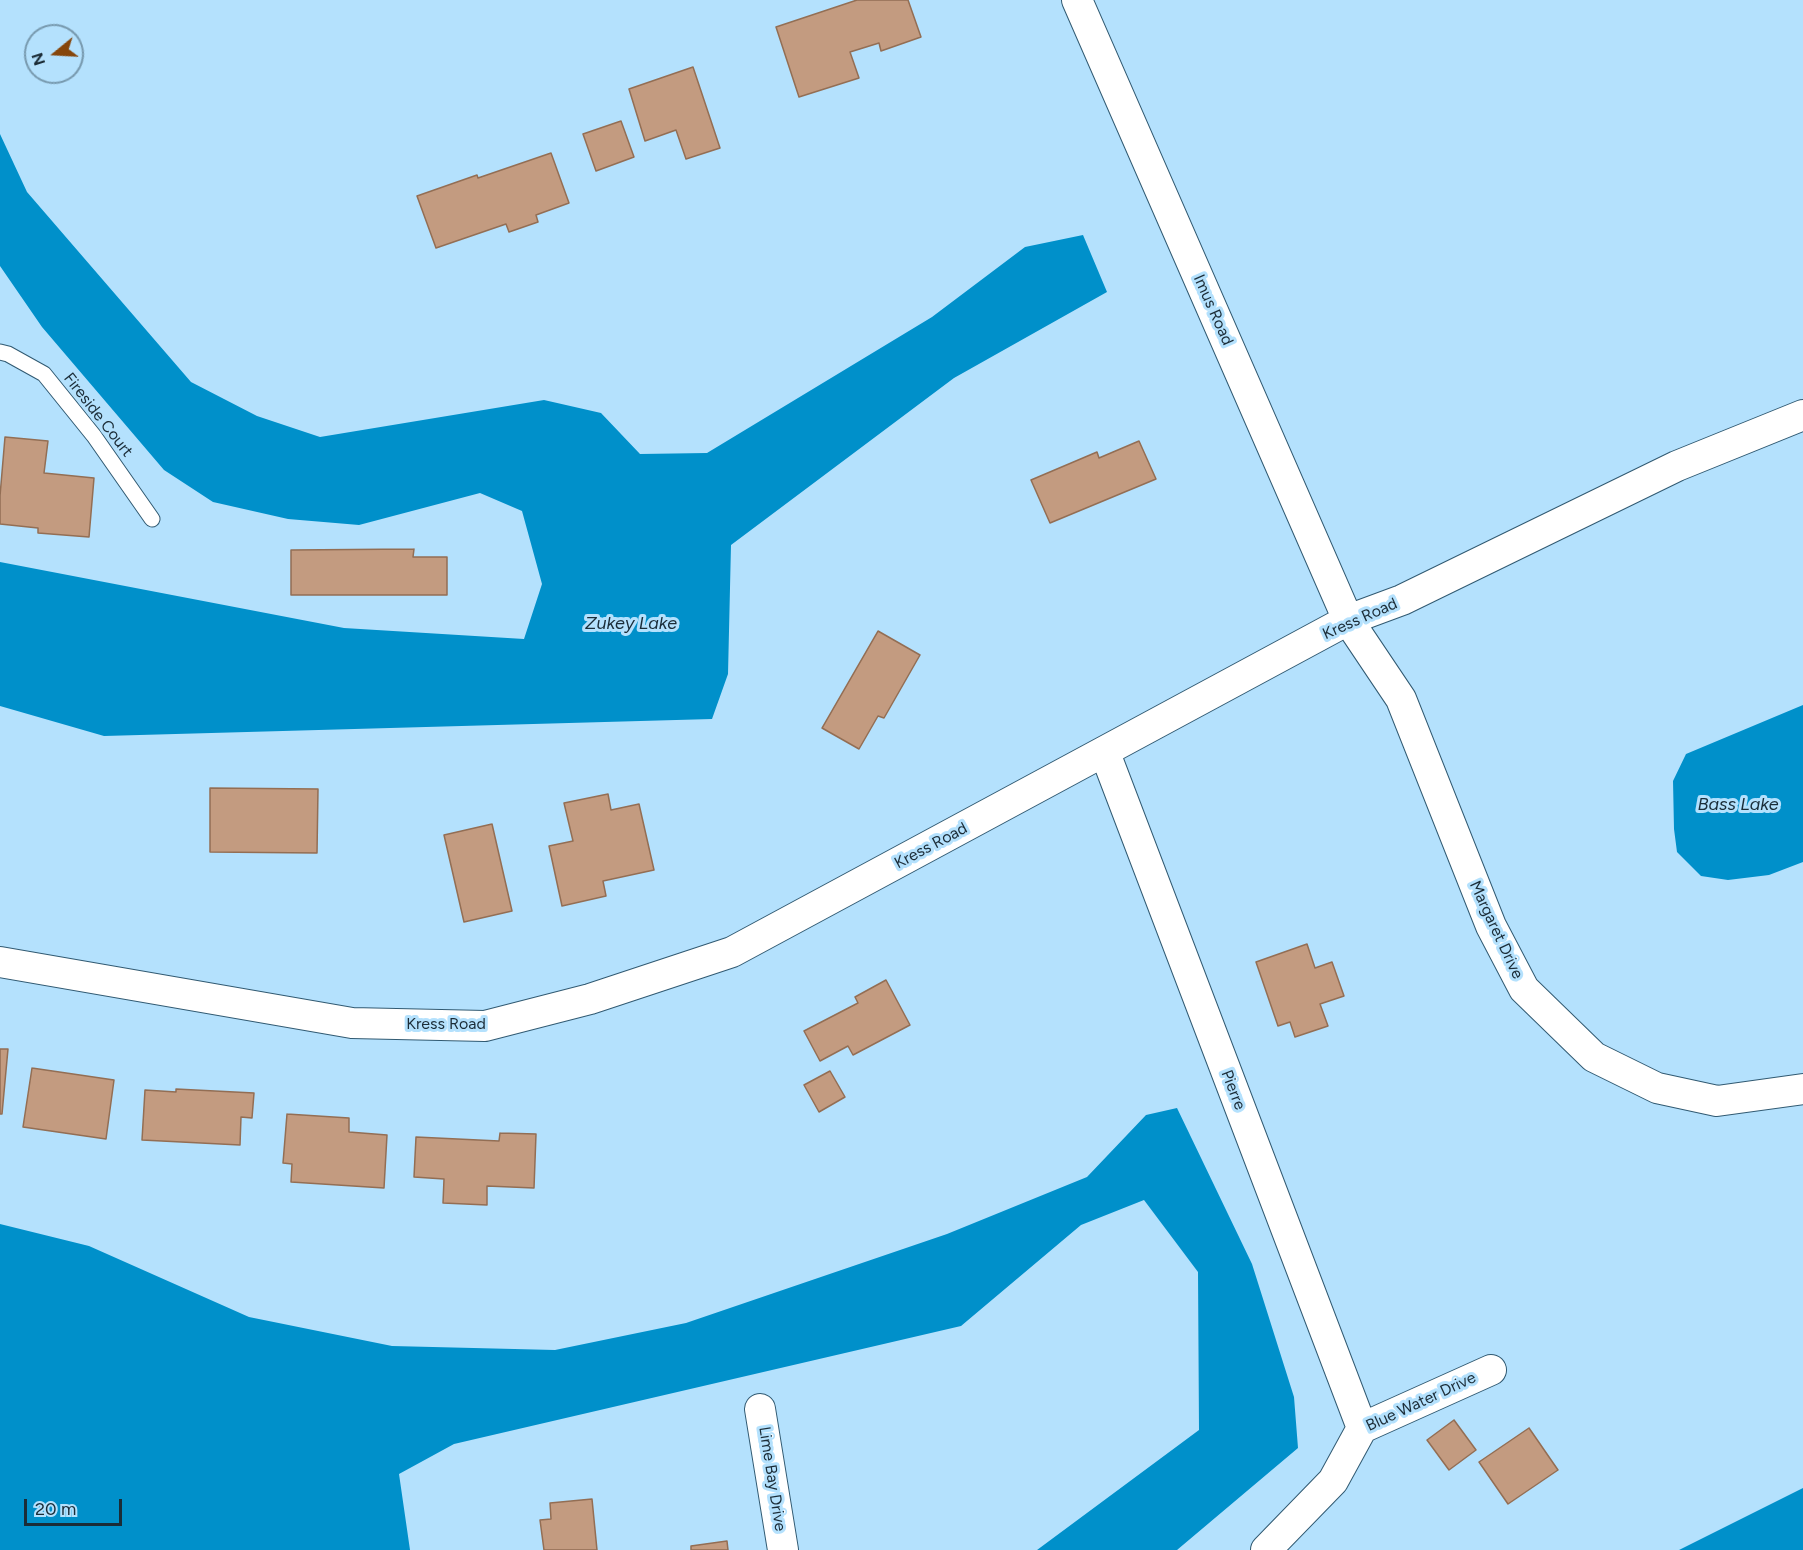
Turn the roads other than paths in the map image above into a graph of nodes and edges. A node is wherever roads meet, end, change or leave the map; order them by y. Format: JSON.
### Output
{"nodes":[{"id":1,"x":1077,"y":0,"type":"edge"},
{"id":2,"x":0,"y":352,"type":"edge"},
{"id":3,"x":1803,"y":415,"type":"edge"},
{"id":4,"x":152,"y":519,"type":"dead end"},
{"id":5,"x":1348,"y":620,"type":"junction"},
{"id":6,"x":1104,"y":753,"type":"junction"},
{"id":7,"x":0,"y":962,"type":"edge"},
{"id":8,"x":1803,"y":1089,"type":"edge"},
{"id":9,"x":1491,"y":1370,"type":"dead end"},
{"id":10,"x":760,"y":1409,"type":"dead end"},
{"id":11,"x":1362,"y":1428,"type":"junction"},
{"id":12,"x":783,"y":1550,"type":"edge"},
{"id":13,"x":1266,"y":1550,"type":"edge"}],
"edges":[{"from":1,"to":5,"type":"street","name":"Imus Road"},
{"from":2,"to":4,"type":"lane","name":"Fireside Court"},
{"from":3,"to":5,"type":"street","name":"Kress Road"},
{"from":5,"to":6,"type":"street","name":"Kress Road"},
{"from":5,"to":8,"type":"street","name":"Margaret Drive"},
{"from":6,"to":7,"type":"street","name":"Kress Road"},
{"from":6,"to":11,"type":"street","name":"Pierre"},
{"from":9,"to":11,"type":"street","name":"Blue Water Drive"},
{"from":10,"to":12,"type":"street","name":"Lime Bay Drive"},
{"from":11,"to":13,"type":"street","name":"Blue Water Drive"}]}
